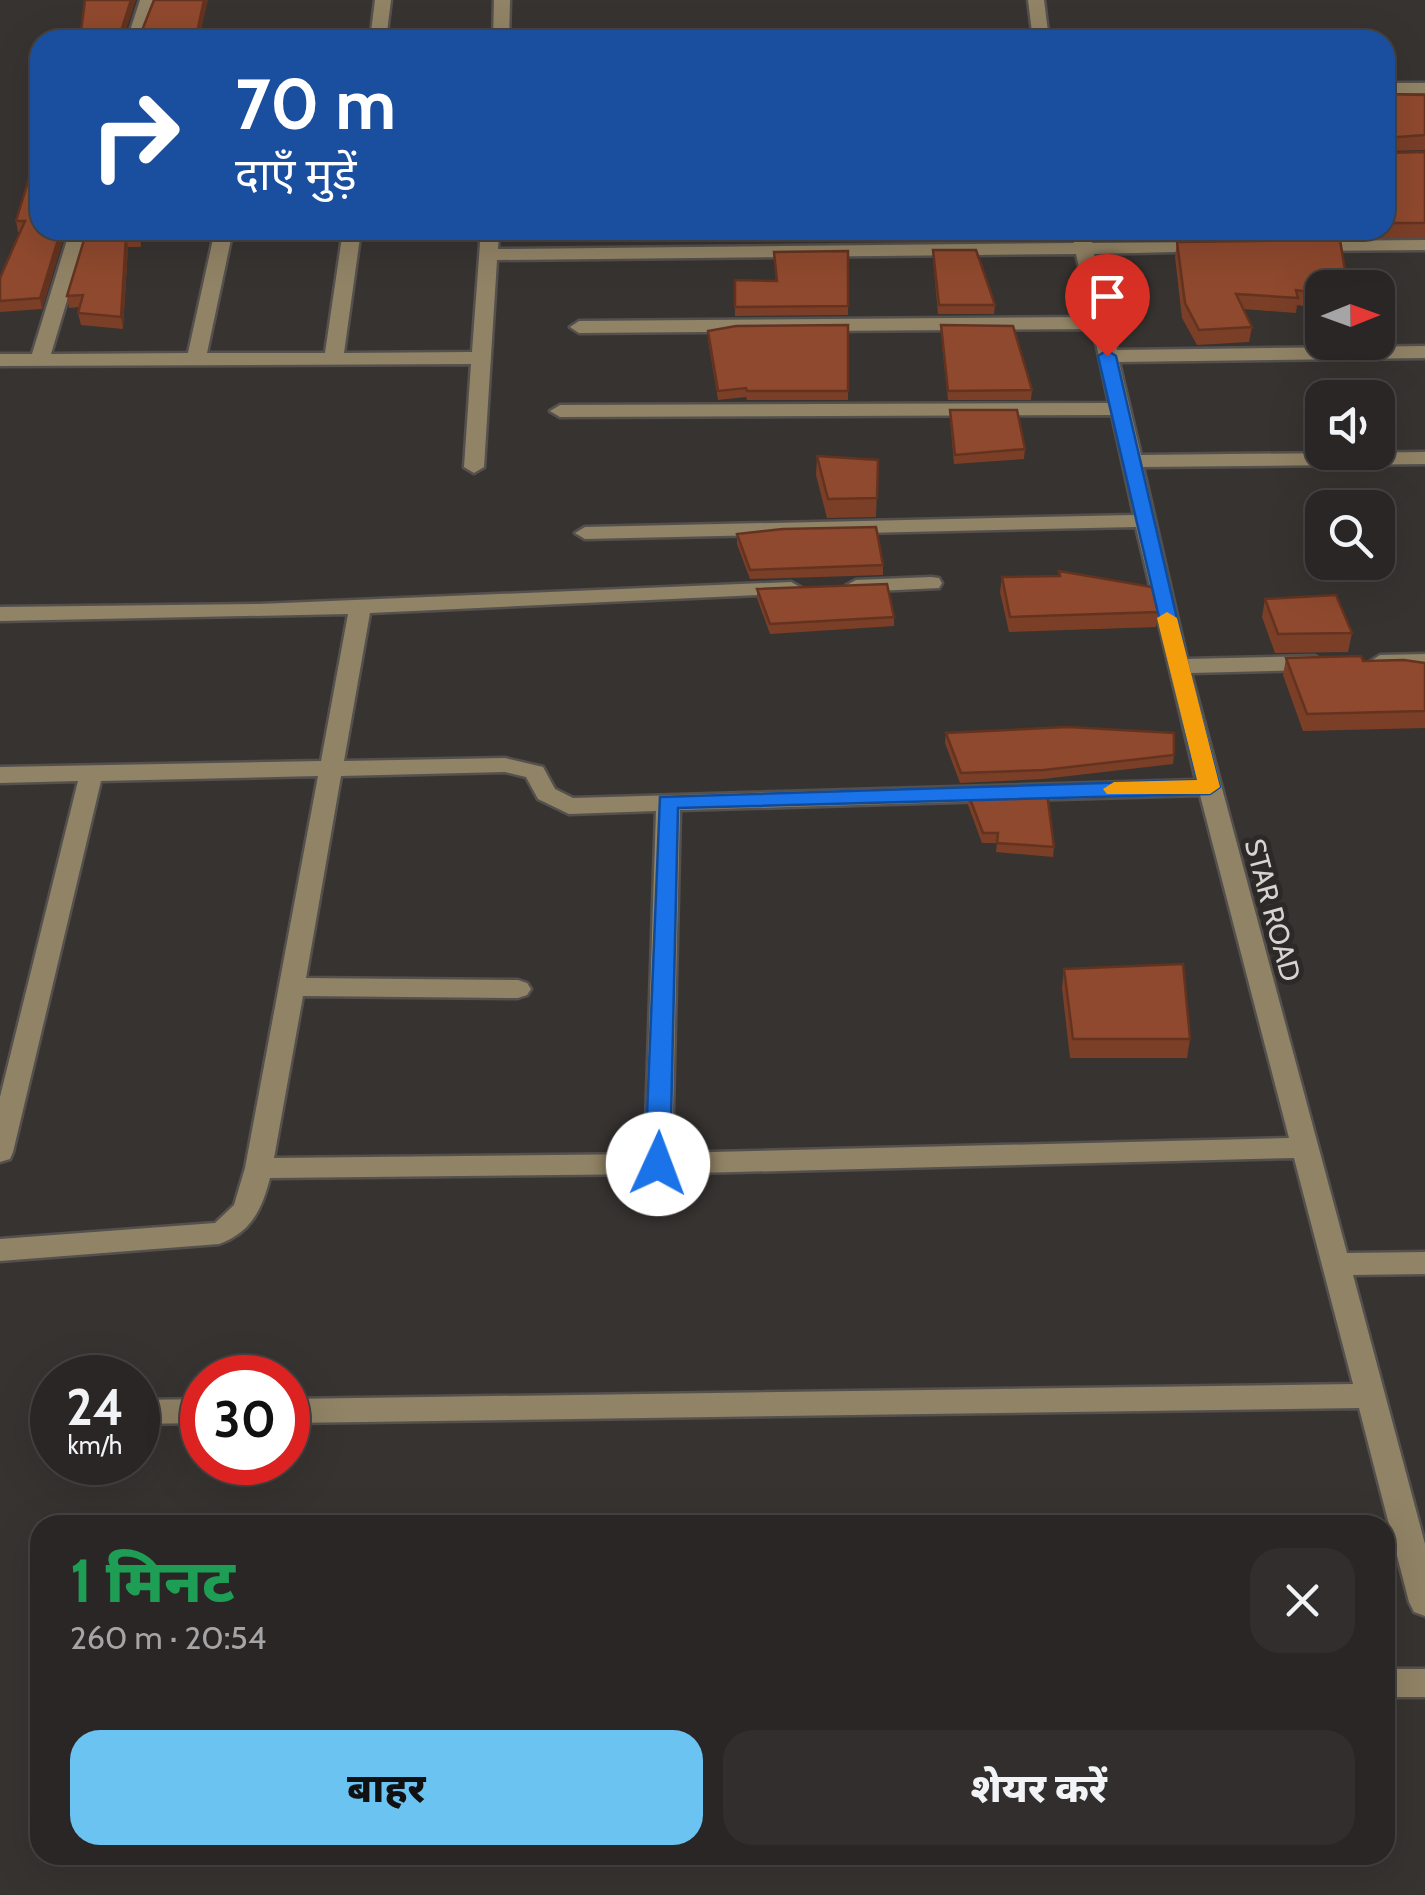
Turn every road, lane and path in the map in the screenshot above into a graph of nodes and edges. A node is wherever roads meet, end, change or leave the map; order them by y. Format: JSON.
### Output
{"nodes":[{"id":1,"x":148,"y":0,"type":"edge"},
{"id":2,"x":383,"y":0,"type":"edge"},
{"id":3,"x":502,"y":0,"type":"edge"},
{"id":4,"x":1036,"y":0,"type":"edge"},
{"id":5,"x":138,"y":30,"type":"edge"},
{"id":6,"x":379,"y":30,"type":"edge"},
{"id":7,"x":501,"y":30,"type":"edge"},
{"id":8,"x":1040,"y":30,"type":"edge"},
{"id":9,"x":1395,"y":88,"type":"edge"},
{"id":10,"x":1425,"y":88,"type":"edge"},
{"id":11,"x":76,"y":240,"type":"edge"},
{"id":12,"x":222,"y":240,"type":"edge"},
{"id":13,"x":351,"y":240,"type":"edge"},
{"id":14,"x":490,"y":240,"type":"edge"},
{"id":15,"x":1044,"y":240,"type":"edge"},
{"id":16,"x":1081,"y":240,"type":"edge"},
{"id":17,"x":1100,"y":240,"type":"edge"},
{"id":18,"x":1425,"y":244,"type":"edge"},
{"id":19,"x":1292,"y":246,"type":"edge"},
{"id":20,"x":1235,"y":247,"type":"edge"},
{"id":21,"x":489,"y":255,"type":"junction"},
{"id":22,"x":1100,"y":324,"type":"junction"},
{"id":23,"x":579,"y":327,"type":"dead end"},
{"id":24,"x":1425,"y":352,"type":"edge"},
{"id":25,"x":1107,"y":356,"type":"junction"},
{"id":26,"x":481,"y":358,"type":"junction"},
{"id":27,"x":196,"y":359,"type":"junction"},
{"id":28,"x":334,"y":359,"type":"junction"},
{"id":29,"x":0,"y":360,"type":"edge"},
{"id":30,"x":40,"y":360,"type":"junction"},
{"id":31,"x":1119,"y":409,"type":"junction"},
{"id":32,"x":560,"y":411,"type":"dead end"},
{"id":33,"x":1425,"y":458,"type":"edge"},
{"id":34,"x":1131,"y":461,"type":"junction"},
{"id":35,"x":474,"y":466,"type":"dead end"},
{"id":36,"x":1145,"y":522,"type":"junction"},
{"id":37,"x":585,"y":533,"type":"dead end"},
{"id":38,"x":931,"y":584,"type":"dead end"},
{"id":39,"x":360,"y":608,"type":"junction"},
{"id":40,"x":0,"y":614,"type":"edge"},
{"id":41,"x":1425,"y":661,"type":"edge"},
{"id":42,"x":1178,"y":666,"type":"junction"},
{"id":43,"x":330,"y":768,"type":"junction"},
{"id":44,"x":0,"y":774,"type":"edge"},
{"id":45,"x":91,"y":774,"type":"junction"},
{"id":46,"x":1210,"y":787,"type":"junction"},
{"id":47,"x":668,"y":802,"type":"junction"},
{"id":48,"x":291,"y":986,"type":"junction"},
{"id":49,"x":518,"y":989,"type":"dead end"},
{"id":50,"x":1305,"y":1148,"type":"junction"},
{"id":51,"x":0,"y":1152,"type":"edge"},
{"id":52,"x":658,"y":1164,"type":"junction"},
{"id":53,"x":259,"y":1168,"type":"junction"},
{"id":54,"x":0,"y":1250,"type":"edge"},
{"id":55,"x":1425,"y":1263,"type":"edge"},
{"id":56,"x":1336,"y":1264,"type":"junction"},
{"id":57,"x":1371,"y":1396,"type":"junction"},
{"id":58,"x":310,"y":1410,"type":"edge"},
{"id":59,"x":1425,"y":1602,"type":"edge"},
{"id":60,"x":1395,"y":1683,"type":"edge"},
{"id":61,"x":1425,"y":1683,"type":"edge"}],
"edges":[{"from":1,"to":5,"type":"street"},
{"from":2,"to":6,"type":"street"},
{"from":3,"to":7,"type":"street"},
{"from":4,"to":8,"type":"street"},
{"from":9,"to":10,"type":"street"},
{"from":11,"to":30,"type":"street"},
{"from":12,"to":27,"type":"street"},
{"from":13,"to":28,"type":"street"},
{"from":14,"to":21,"type":"street"},
{"from":15,"to":21,"type":"street"},
{"from":16,"to":22,"type":"street","name":"STAR ROAD"},
{"from":17,"to":20,"type":"street"},
{"from":18,"to":19,"type":"street"},
{"from":21,"to":26,"type":"street"},
{"from":22,"to":23,"type":"street"},
{"from":22,"to":25,"type":"street","name":"STAR ROAD"},
{"from":24,"to":25,"type":"street"},
{"from":25,"to":31,"type":"street","name":"STAR ROAD"},
{"from":26,"to":28,"type":"street"},
{"from":26,"to":35,"type":"street"},
{"from":27,"to":28,"type":"street"},
{"from":27,"to":30,"type":"street"},
{"from":29,"to":30,"type":"street"},
{"from":31,"to":32,"type":"street"},
{"from":31,"to":34,"type":"street","name":"STAR ROAD"},
{"from":33,"to":34,"type":"street"},
{"from":34,"to":36,"type":"street","name":"STAR ROAD"},
{"from":36,"to":37,"type":"street"},
{"from":36,"to":42,"type":"street","name":"STAR ROAD"},
{"from":38,"to":39,"type":"street"},
{"from":39,"to":40,"type":"street"},
{"from":39,"to":43,"type":"street"},
{"from":41,"to":42,"type":"street"},
{"from":42,"to":46,"type":"street","name":"STAR ROAD"},
{"from":43,"to":45,"type":"street"},
{"from":43,"to":47,"type":"street"},
{"from":43,"to":48,"type":"street"},
{"from":44,"to":45,"type":"street"},
{"from":45,"to":51,"type":"street"},
{"from":46,"to":47,"type":"street"},
{"from":46,"to":50,"type":"street","name":"STAR ROAD"},
{"from":47,"to":52,"type":"street"},
{"from":48,"to":49,"type":"street"},
{"from":48,"to":53,"type":"street"},
{"from":50,"to":52,"type":"street"},
{"from":50,"to":56,"type":"street","name":"STAR ROAD"},
{"from":52,"to":53,"type":"street"},
{"from":53,"to":54,"type":"street"},
{"from":55,"to":56,"type":"street"},
{"from":56,"to":57,"type":"street","name":"STAR ROAD"},
{"from":57,"to":58,"type":"street"},
{"from":57,"to":59,"type":"street","name":"STAR ROAD"},
{"from":60,"to":61,"type":"street"}]}
